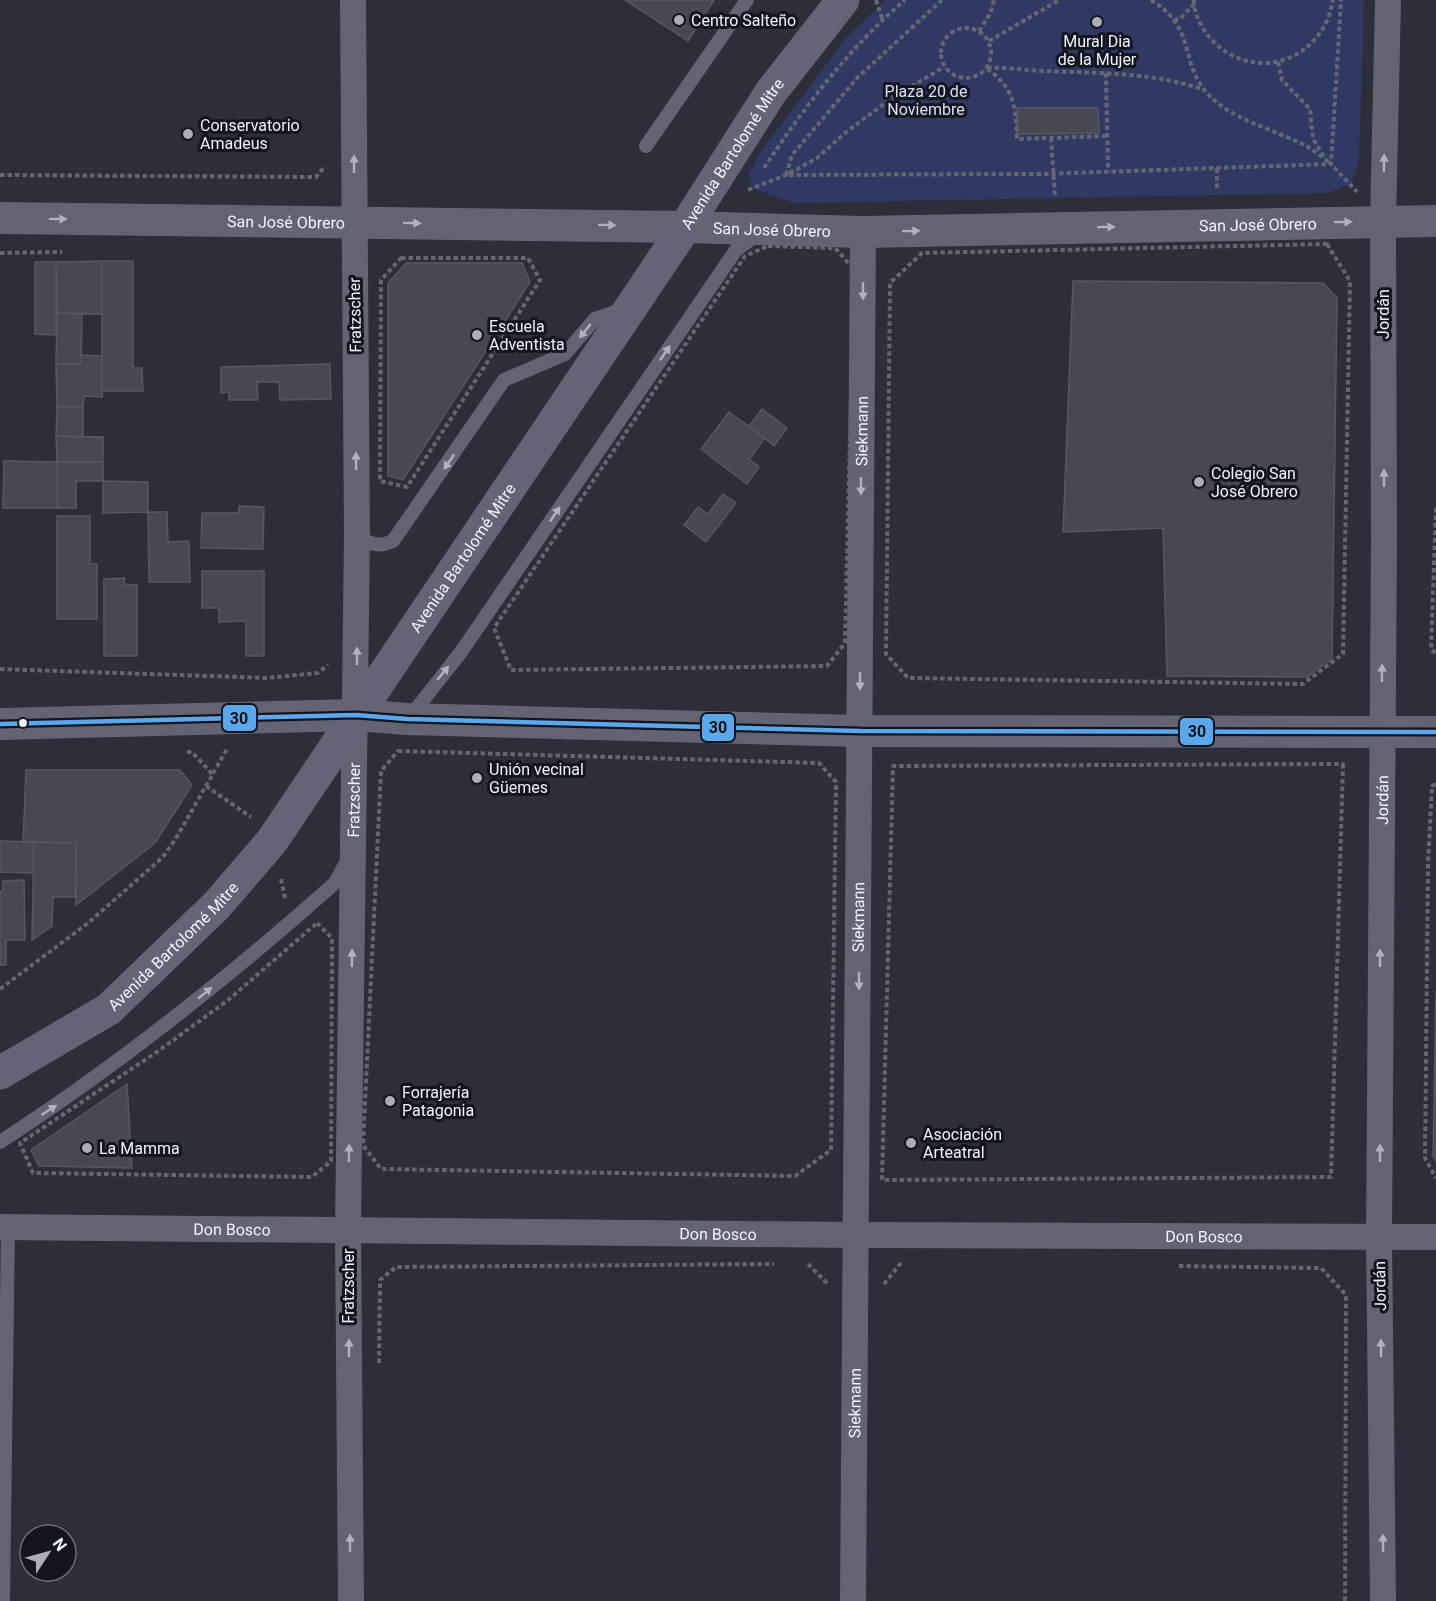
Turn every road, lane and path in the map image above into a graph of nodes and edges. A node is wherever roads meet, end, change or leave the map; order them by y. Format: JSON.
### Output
{"nodes":[{"id":1,"x":353,"y":0,"type":"edge"},
{"id":2,"x":747,"y":0,"type":"edge"},
{"id":3,"x":843,"y":0,"type":"edge"},
{"id":4,"x":876,"y":0,"type":"edge"},
{"id":5,"x":905,"y":0,"type":"edge"},
{"id":6,"x":942,"y":0,"type":"edge"},
{"id":7,"x":994,"y":0,"type":"edge"},
{"id":8,"x":1059,"y":0,"type":"edge"},
{"id":9,"x":1150,"y":0,"type":"edge"},
{"id":10,"x":1334,"y":0,"type":"edge"},
{"id":11,"x":1341,"y":0,"type":"edge"},
{"id":12,"x":1388,"y":0,"type":"edge"},
{"id":13,"x":1194,"y":2,"type":"edge"},
{"id":14,"x":1341,"y":11,"type":"junction"},
{"id":15,"x":1174,"y":20,"type":"junction"},
{"id":16,"x":883,"y":21,"type":"junction"},
{"id":17,"x":979,"y":31,"type":"junction"},
{"id":18,"x":989,"y":41,"type":"junction"},
{"id":19,"x":1278,"y":62,"type":"junction"},
{"id":20,"x":945,"y":67,"type":"junction"},
{"id":21,"x":987,"y":68,"type":"junction"},
{"id":22,"x":1106,"y":73,"type":"junction"},
{"id":23,"x":1204,"y":90,"type":"junction"},
{"id":24,"x":1107,"y":136,"type":"junction"},
{"id":25,"x":1051,"y":138,"type":"junction"},
{"id":26,"x":646,"y":146,"type":"dead end"},
{"id":27,"x":1331,"y":164,"type":"junction"},
{"id":28,"x":764,"y":168,"type":"dead end"},
{"id":29,"x":1217,"y":168,"type":"junction"},
{"id":30,"x":1108,"y":172,"type":"junction"},
{"id":31,"x":1054,"y":174,"type":"junction"},
{"id":32,"x":0,"y":175,"type":"edge"},
{"id":33,"x":786,"y":175,"type":"junction"},
{"id":34,"x":316,"y":177,"type":"dead end"},
{"id":35,"x":1217,"y":188,"type":"dead end"},
{"id":36,"x":741,"y":194,"type":"dead end"},
{"id":37,"x":0,"y":218,"type":"edge"},
{"id":38,"x":1383,"y":221,"type":"junction"},
{"id":39,"x":1436,"y":221,"type":"edge"},
{"id":40,"x":354,"y":222,"type":"junction"},
{"id":41,"x":685,"y":226,"type":"junction"},
{"id":42,"x":1057,"y":228,"type":"junction"},
{"id":43,"x":765,"y":229,"type":"junction"},
{"id":44,"x":863,"y":232,"type":"junction"},
{"id":45,"x":70,"y":252,"type":"dead end"},
{"id":46,"x":0,"y":253,"type":"edge"},
{"id":47,"x":633,"y":302,"type":"junction"},
{"id":48,"x":407,"y":487,"type":"joint"},
{"id":49,"x":1436,"y":508,"type":"edge"},
{"id":50,"x":357,"y":535,"type":"junction"},
{"id":51,"x":1343,"y":654,"type":"joint"},
{"id":52,"x":1436,"y":654,"type":"edge"},
{"id":53,"x":331,"y":663,"type":"dead end"},
{"id":54,"x":0,"y":669,"type":"edge"},
{"id":55,"x":511,"y":670,"type":"joint"},
{"id":56,"x":266,"y":678,"type":"junction"},
{"id":57,"x":356,"y":715,"type":"junction"},
{"id":58,"x":248,"y":716,"type":"junction"},
{"id":59,"x":408,"y":720,"type":"junction"},
{"id":60,"x":0,"y":724,"type":"edge"},
{"id":61,"x":860,"y":730,"type":"junction"},
{"id":62,"x":1381,"y":732,"type":"junction"},
{"id":63,"x":1436,"y":732,"type":"edge"},
{"id":64,"x":819,"y":763,"type":"joint"},
{"id":65,"x":1343,"y":764,"type":"joint"},
{"id":66,"x":1436,"y":784,"type":"edge"},
{"id":67,"x":354,"y":849,"type":"junction"},
{"id":68,"x":1428,"y":863,"type":"junction"},
{"id":69,"x":1436,"y":863,"type":"edge"},
{"id":70,"x":0,"y":989,"type":"edge"},
{"id":71,"x":226,"y":1001,"type":"joint"},
{"id":72,"x":8,"y":1072,"type":"edge"},
{"id":73,"x":0,"y":1142,"type":"edge"},
{"id":74,"x":1436,"y":1178,"type":"edge"},
{"id":75,"x":4,"y":1227,"type":"edge"},
{"id":76,"x":348,"y":1229,"type":"junction"},
{"id":77,"x":856,"y":1235,"type":"junction"},
{"id":78,"x":1379,"y":1237,"type":"junction"},
{"id":79,"x":1436,"y":1237,"type":"edge"},
{"id":80,"x":911,"y":1263,"type":"dead end"},
{"id":81,"x":786,"y":1264,"type":"dead end"},
{"id":82,"x":798,"y":1264,"type":"dead end"},
{"id":83,"x":1169,"y":1266,"type":"dead end"},
{"id":84,"x":832,"y":1288,"type":"dead end"},
{"id":85,"x":881,"y":1288,"type":"dead end"},
{"id":86,"x":379,"y":1376,"type":"dead end"},
{"id":87,"x":3,"y":1601,"type":"edge"},
{"id":88,"x":351,"y":1601,"type":"edge"},
{"id":89,"x":853,"y":1601,"type":"edge"},
{"id":90,"x":1345,"y":1601,"type":"edge"},
{"id":91,"x":1383,"y":1601,"type":"edge"}],
"edges":[{"from":40,"to":1,"type":"street","name":"Fratzscher","one_way":true},
{"from":2,"to":26,"type":"lane"},
{"from":3,"to":41,"type":"main road","name":"Avenida Bartolomé Mitre"},
{"from":4,"to":16,"type":"path"},
{"from":5,"to":16,"type":"path"},
{"from":6,"to":33,"type":"path"},
{"from":7,"to":17,"type":"path"},
{"from":8,"to":18,"type":"path"},
{"from":9,"to":15,"type":"path"},
{"from":10,"to":14,"type":"path"},
{"from":10,"to":19,"type":"path"},
{"from":11,"to":14,"type":"path"},
{"from":38,"to":12,"type":"street","name":"Jordán","one_way":true},
{"from":13,"to":15,"type":"path"},
{"from":13,"to":19,"type":"path"},
{"from":14,"to":27,"type":"path"},
{"from":15,"to":23,"type":"path"},
{"from":16,"to":28,"type":"path"},
{"from":17,"to":18,"type":"path"},
{"from":17,"to":20,"type":"path"},
{"from":18,"to":21,"type":"path"},
{"from":19,"to":27,"type":"path"},
{"from":20,"to":21,"type":"path"},
{"from":20,"to":33,"type":"path"},
{"from":21,"to":22,"type":"path"},
{"from":21,"to":25,"type":"path"},
{"from":22,"to":23,"type":"path"},
{"from":22,"to":24,"type":"path"},
{"from":23,"to":27,"type":"path"},
{"from":24,"to":25,"type":"path"},
{"from":24,"to":30,"type":"path"},
{"from":25,"to":31,"type":"path"},
{"from":27,"to":29,"type":"path"},
{"from":29,"to":30,"type":"path"},
{"from":29,"to":35,"type":"path"},
{"from":30,"to":31,"type":"path"},
{"from":31,"to":33,"type":"path"},
{"from":31,"to":42,"type":"path"},
{"from":32,"to":34,"type":"path"},
{"from":33,"to":36,"type":"path"},
{"from":37,"to":40,"type":"street","name":"San José Obrero","one_way":true},
{"from":38,"to":39,"type":"street","name":"San José Obrero"},
{"from":42,"to":38,"type":"street","name":"San José Obrero","one_way":true},
{"from":62,"to":38,"type":"street","name":"Jordán","one_way":true},
{"from":40,"to":41,"type":"street","name":"San José Obrero","one_way":true},
{"from":50,"to":40,"type":"street","name":"Fratzscher","one_way":true},
{"from":41,"to":43,"type":"street","name":"San José Obrero"},
{"from":41,"to":47,"type":"main road","name":"Avenida Bartolomé Mitre"},
{"from":44,"to":42,"type":"street","name":"San José Obrero","one_way":true},
{"from":43,"to":44,"type":"street","name":"San José Obrero"},
{"from":59,"to":43,"type":"lane","one_way":true},
{"from":44,"to":61,"type":"street","name":"Siekmann","one_way":true},
{"from":45,"to":46,"type":"path"},
{"from":47,"to":50,"type":"lane","one_way":true},
{"from":47,"to":57,"type":"main road","name":"Avenida Bartolomé Mitre"},
{"from":48,"to":48,"type":"path"},
{"from":49,"to":52,"type":"path"},
{"from":57,"to":50,"type":"street","name":"Fratzscher","one_way":true},
{"from":51,"to":51,"type":"path"},
{"from":53,"to":56,"type":"path"},
{"from":54,"to":56,"type":"path"},
{"from":55,"to":55,"type":"path"},
{"from":56,"to":58,"type":"path"},
{"from":57,"to":58,"type":"street"},
{"from":57,"to":59,"type":"street"},
{"from":57,"to":67,"type":"street","name":"Fratzscher"},
{"from":57,"to":72,"type":"main road","name":"Avenida Bartolomé Mitre"},
{"from":58,"to":60,"type":"street"},
{"from":58,"to":70,"type":"path"},
{"from":59,"to":61,"type":"street"},
{"from":61,"to":62,"type":"street"},
{"from":61,"to":77,"type":"street","name":"Siekmann","one_way":true},
{"from":62,"to":63,"type":"street"},
{"from":78,"to":62,"type":"street","name":"Jordán","one_way":true},
{"from":64,"to":64,"type":"path"},
{"from":65,"to":65,"type":"path"},
{"from":66,"to":68,"type":"path"},
{"from":73,"to":67,"type":"lane","one_way":true},
{"from":76,"to":67,"type":"street","name":"Fratzscher","one_way":true},
{"from":68,"to":69,"type":"path"},
{"from":68,"to":74,"type":"path"},
{"from":71,"to":71,"type":"path"},
{"from":75,"to":76,"type":"street","name":"Don Bosco"},
{"from":75,"to":87,"type":"lane"},
{"from":76,"to":77,"type":"street","name":"Don Bosco"},
{"from":88,"to":76,"type":"street","name":"Fratzscher","one_way":true},
{"from":77,"to":78,"type":"street","name":"Don Bosco"},
{"from":77,"to":89,"type":"street","name":"Siekmann"},
{"from":78,"to":79,"type":"street","name":"Don Bosco"},
{"from":91,"to":78,"type":"street","name":"Jordán","one_way":true},
{"from":80,"to":85,"type":"path"},
{"from":81,"to":86,"type":"path"},
{"from":82,"to":84,"type":"path"},
{"from":83,"to":90,"type":"path"}]}
